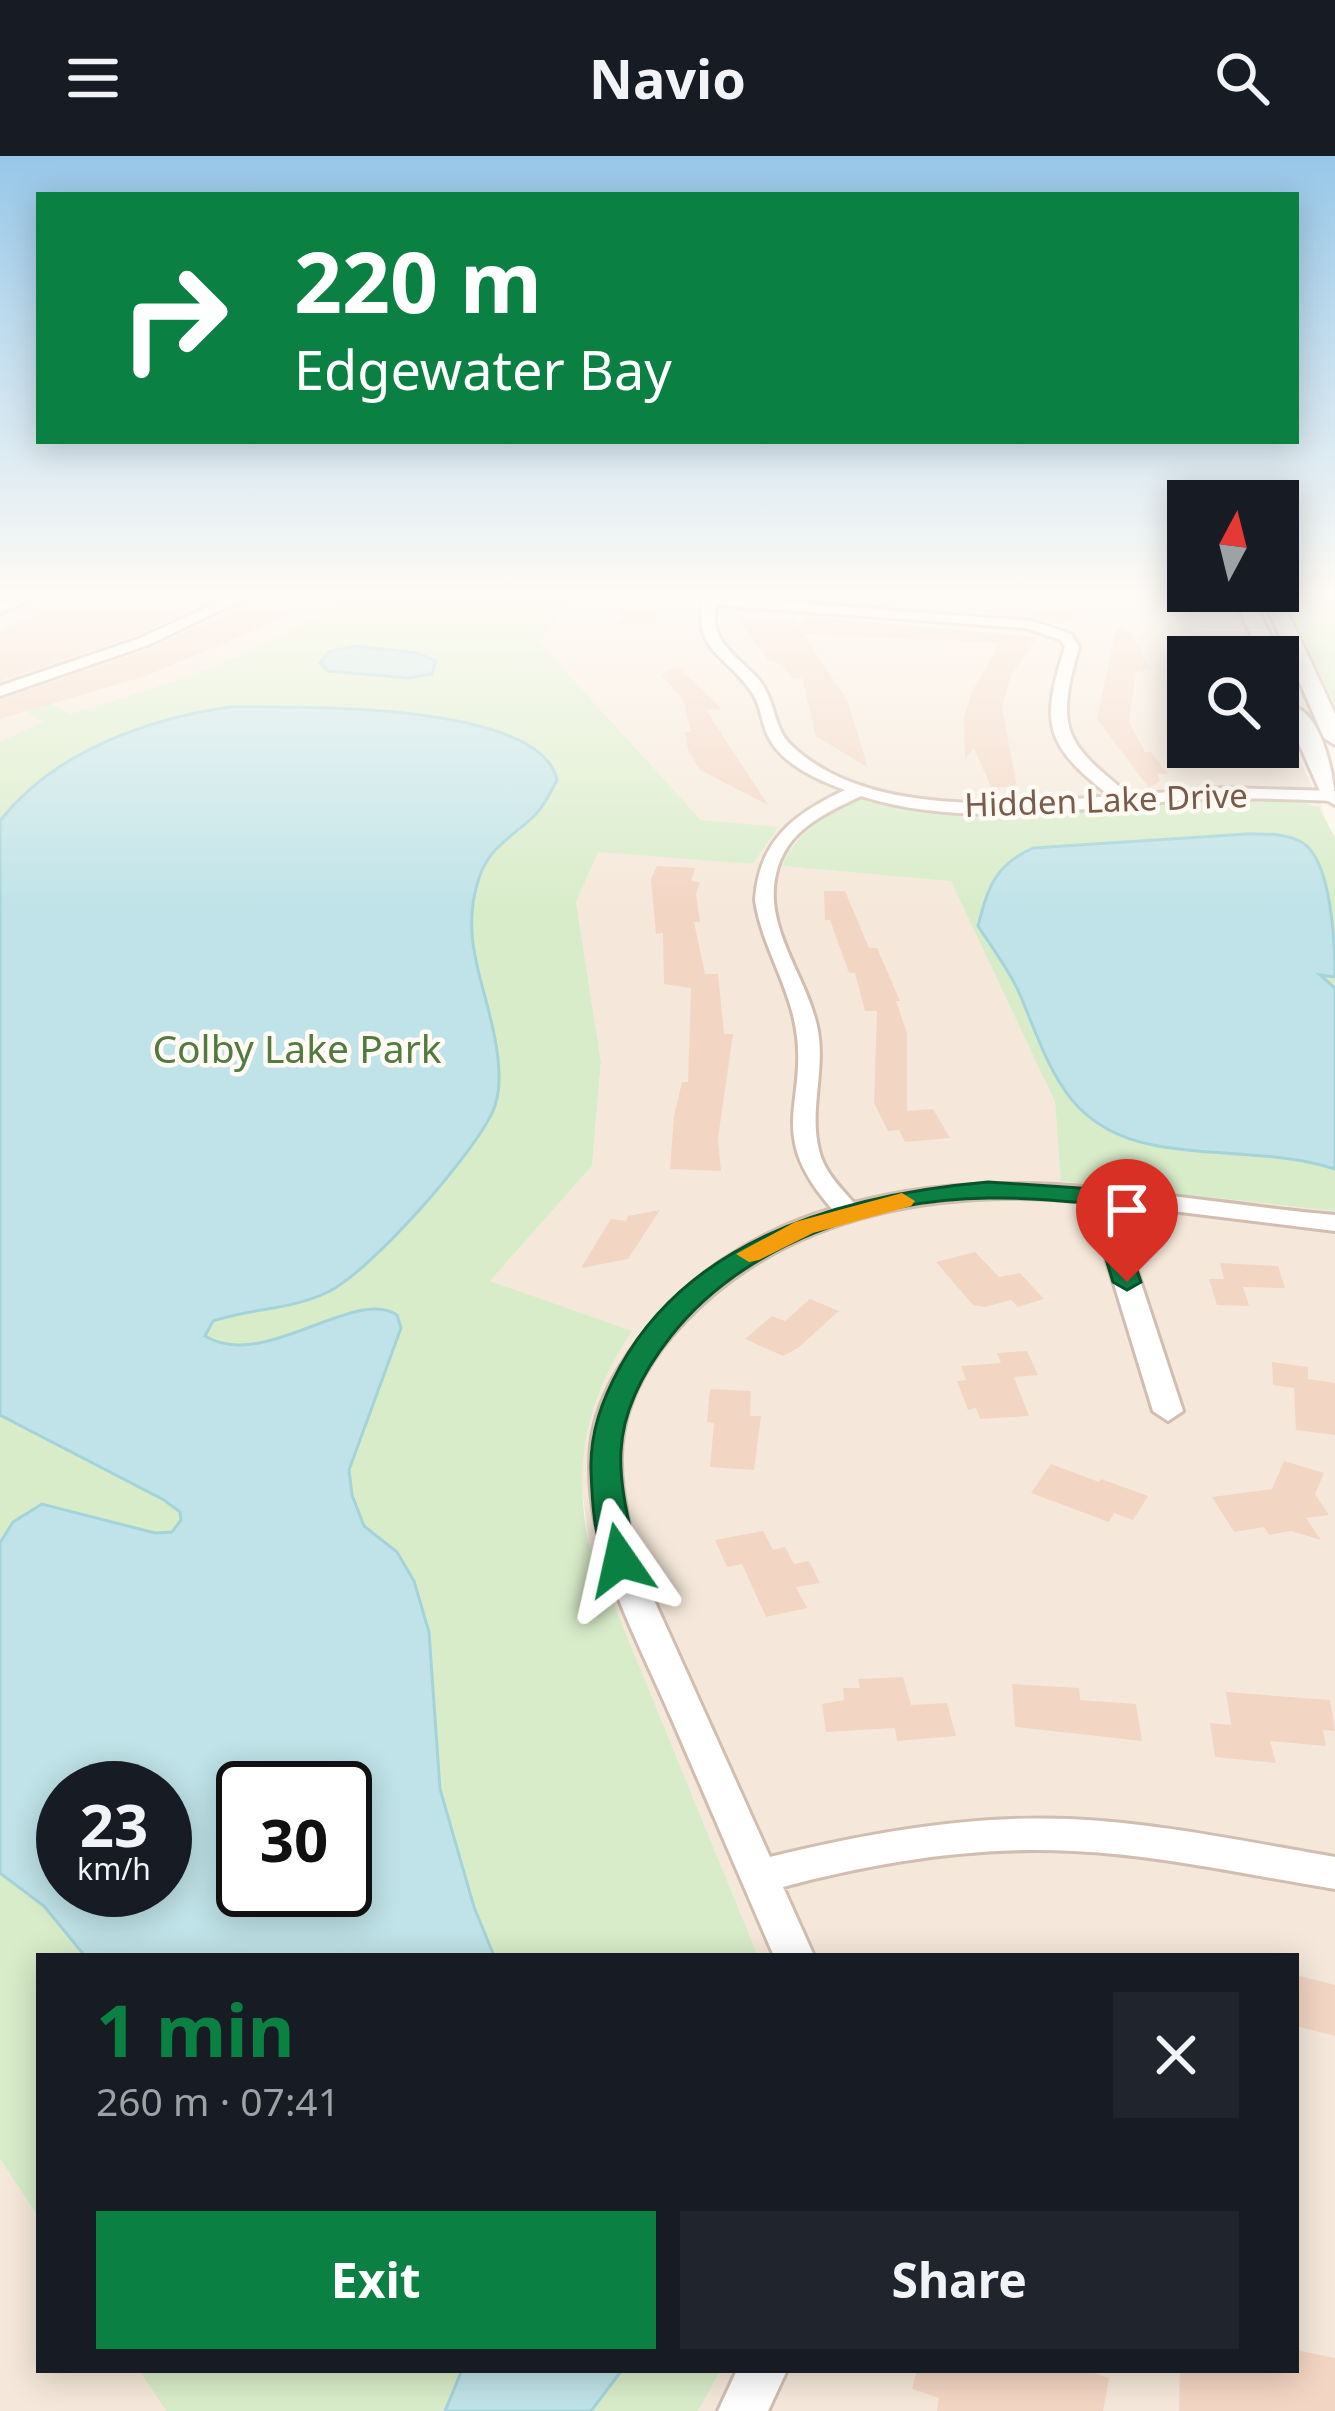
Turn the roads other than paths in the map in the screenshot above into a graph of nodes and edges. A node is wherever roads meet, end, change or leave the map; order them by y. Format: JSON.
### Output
{"nodes":[{"id":1,"x":764,"y":701,"type":"edge"},
{"id":2,"x":1054,"y":701,"type":"edge"},
{"id":3,"x":1318,"y":701,"type":"edge"},
{"id":4,"x":1299,"y":718,"type":"edge"},
{"id":5,"x":1335,"y":739,"type":"edge"},
{"id":6,"x":862,"y":789,"type":"junction"},
{"id":7,"x":1335,"y":797,"type":"edge"},
{"id":8,"x":1127,"y":801,"type":"junction"},
{"id":9,"x":1100,"y":1196,"type":"junction"},
{"id":10,"x":849,"y":1213,"type":"junction"},
{"id":11,"x":1335,"y":1223,"type":"edge"},
{"id":12,"x":1168,"y":1411,"type":"dead end"},
{"id":13,"x":1335,"y":1873,"type":"edge"},
{"id":14,"x":760,"y":1876,"type":"junction"},
{"id":15,"x":793,"y":1953,"type":"edge"},
{"id":16,"x":761,"y":2373,"type":"edge"},
{"id":17,"x":742,"y":2411,"type":"edge"}],
"edges":[{"from":1,"to":6,"type":"street","name":"Hidden Lake Drive"},
{"from":2,"to":8,"type":"street"},
{"from":3,"to":5,"type":"main road"},
{"from":4,"to":7,"type":"main road"},
{"from":6,"to":8,"type":"street","name":"Hidden Lake Drive"},
{"from":6,"to":10,"type":"street"},
{"from":7,"to":8,"type":"street","name":"Hidden Lake Drive"},
{"from":9,"to":10,"type":"street"},
{"from":9,"to":11,"type":"street"},
{"from":9,"to":12,"type":"street"},
{"from":10,"to":14,"type":"street"},
{"from":13,"to":14,"type":"street"},
{"from":14,"to":15,"type":"street"},
{"from":16,"to":17,"type":"street"}]}
